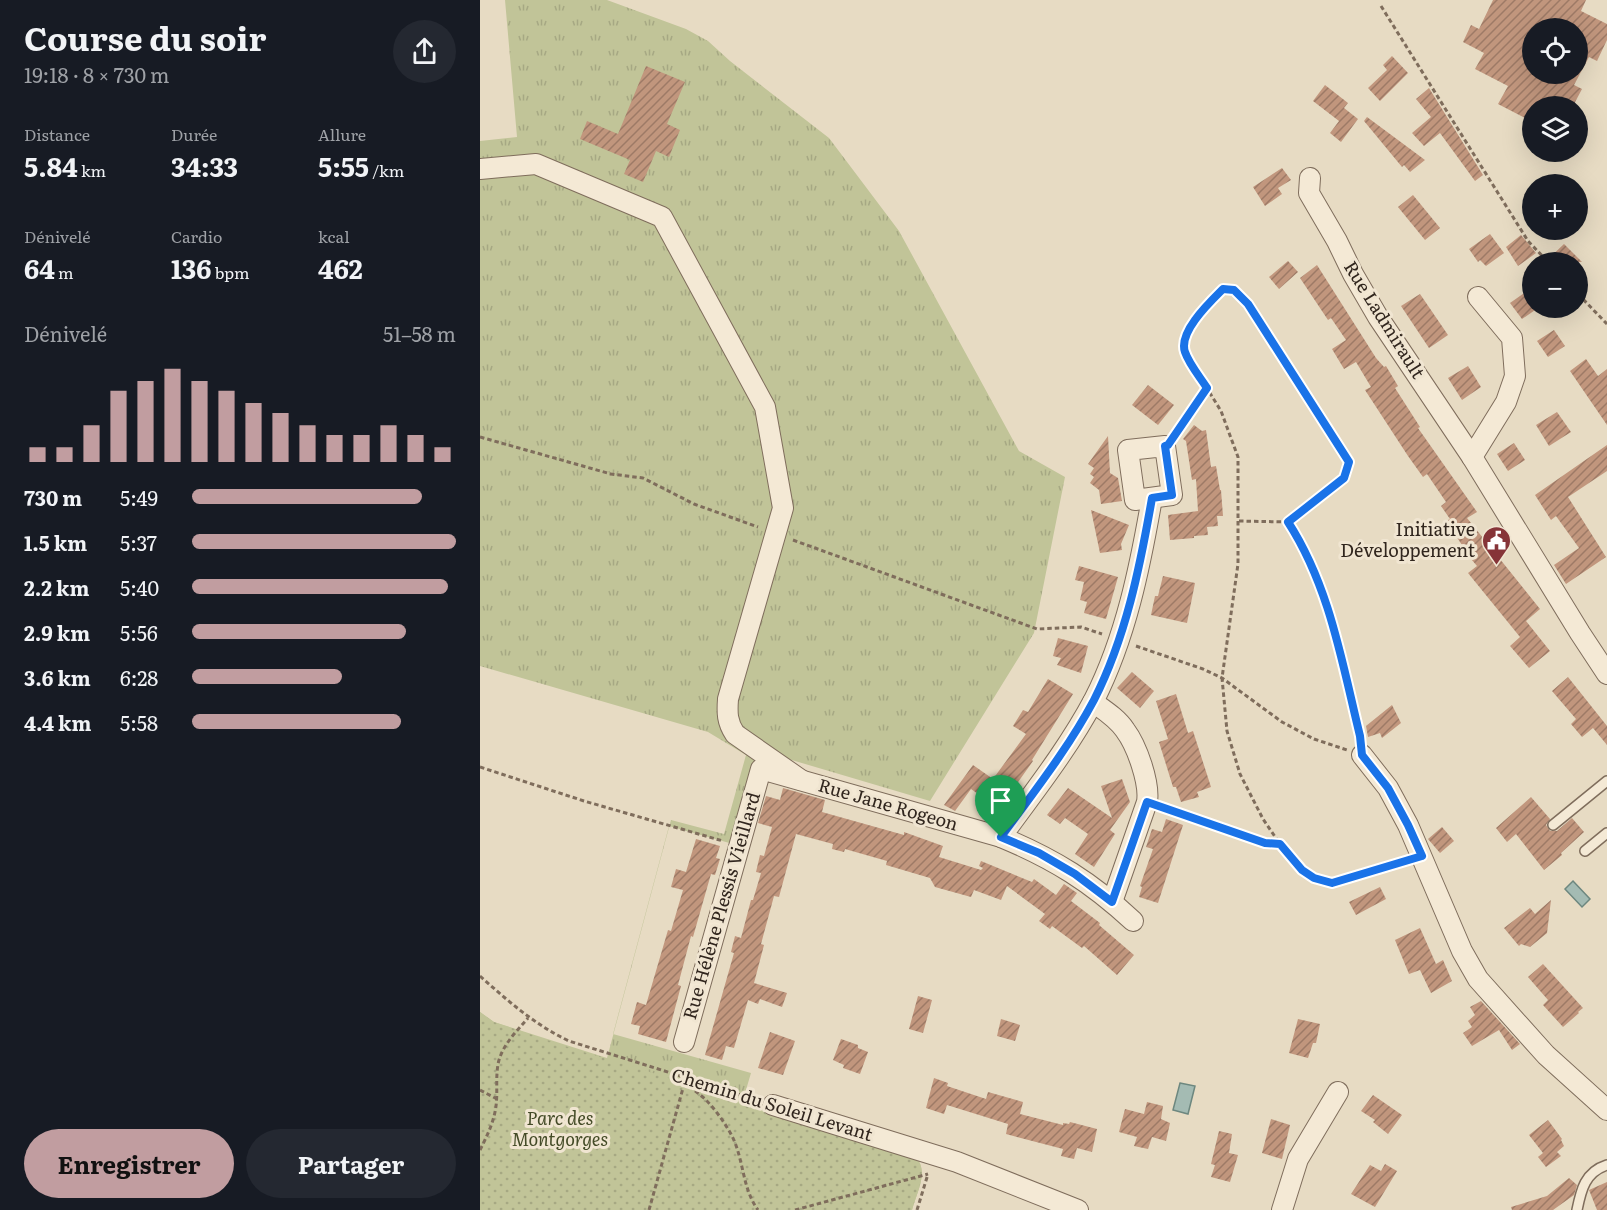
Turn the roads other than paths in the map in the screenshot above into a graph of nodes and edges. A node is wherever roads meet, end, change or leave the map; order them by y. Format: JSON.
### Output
{"nodes":[{"id":1,"x":480,"y":169,"type":"edge"},
{"id":2,"x":1310,"y":178,"type":"dead end"},
{"id":3,"x":1478,"y":297,"type":"dead end"},
{"id":4,"x":1472,"y":457,"type":"junction"},
{"id":5,"x":1152,"y":498,"type":"junction"},
{"id":6,"x":1607,"y":674,"type":"edge"},
{"id":7,"x":1093,"y":702,"type":"junction"},
{"id":8,"x":1362,"y":755,"type":"road end"},
{"id":9,"x":761,"y":769,"type":"joint"},
{"id":10,"x":801,"y":780,"type":"junction"},
{"id":11,"x":1607,"y":781,"type":"edge"},
{"id":12,"x":1553,"y":825,"type":"dead end"},
{"id":13,"x":1607,"y":833,"type":"edge"},
{"id":14,"x":1001,"y":837,"type":"junction"},
{"id":15,"x":1585,"y":851,"type":"dead end"},
{"id":16,"x":1112,"y":902,"type":"junction"},
{"id":17,"x":1133,"y":921,"type":"dead end"},
{"id":18,"x":684,"y":1042,"type":"dead end"},
{"id":19,"x":1338,"y":1092,"type":"dead end"},
{"id":20,"x":773,"y":1105,"type":"road end"},
{"id":21,"x":1607,"y":1110,"type":"edge"},
{"id":22,"x":1607,"y":1165,"type":"edge"},
{"id":23,"x":1078,"y":1210,"type":"edge"},
{"id":24,"x":1282,"y":1210,"type":"edge"},
{"id":25,"x":1577,"y":1210,"type":"edge"}],
"edges":[{"from":1,"to":10,"type":"street"},
{"from":2,"to":4,"type":"street","name":"Rue Ladmirault"},
{"from":3,"to":4,"type":"street"},
{"from":4,"to":6,"type":"street","name":"Rue Ladmirault"},
{"from":5,"to":5,"type":"street"},
{"from":5,"to":7,"type":"street"},
{"from":7,"to":14,"type":"street"},
{"from":7,"to":16,"type":"street"},
{"from":8,"to":21,"type":"street"},
{"from":9,"to":10,"type":"street","name":"Rue Jane Rogeon"},
{"from":9,"to":18,"type":"street","name":"Rue Hélène Plessis Vieillard"},
{"from":10,"to":14,"type":"street","name":"Rue Jane Rogeon"},
{"from":11,"to":12,"type":"lane"},
{"from":13,"to":15,"type":"lane"},
{"from":14,"to":16,"type":"street","name":"Rue Jane Rogeon"},
{"from":16,"to":17,"type":"street","name":"Rue Jane Rogeon"},
{"from":19,"to":24,"type":"street"},
{"from":20,"to":23,"type":"street","name":"Chemin du Soleil Levant"},
{"from":22,"to":25,"type":"lane"}]}
